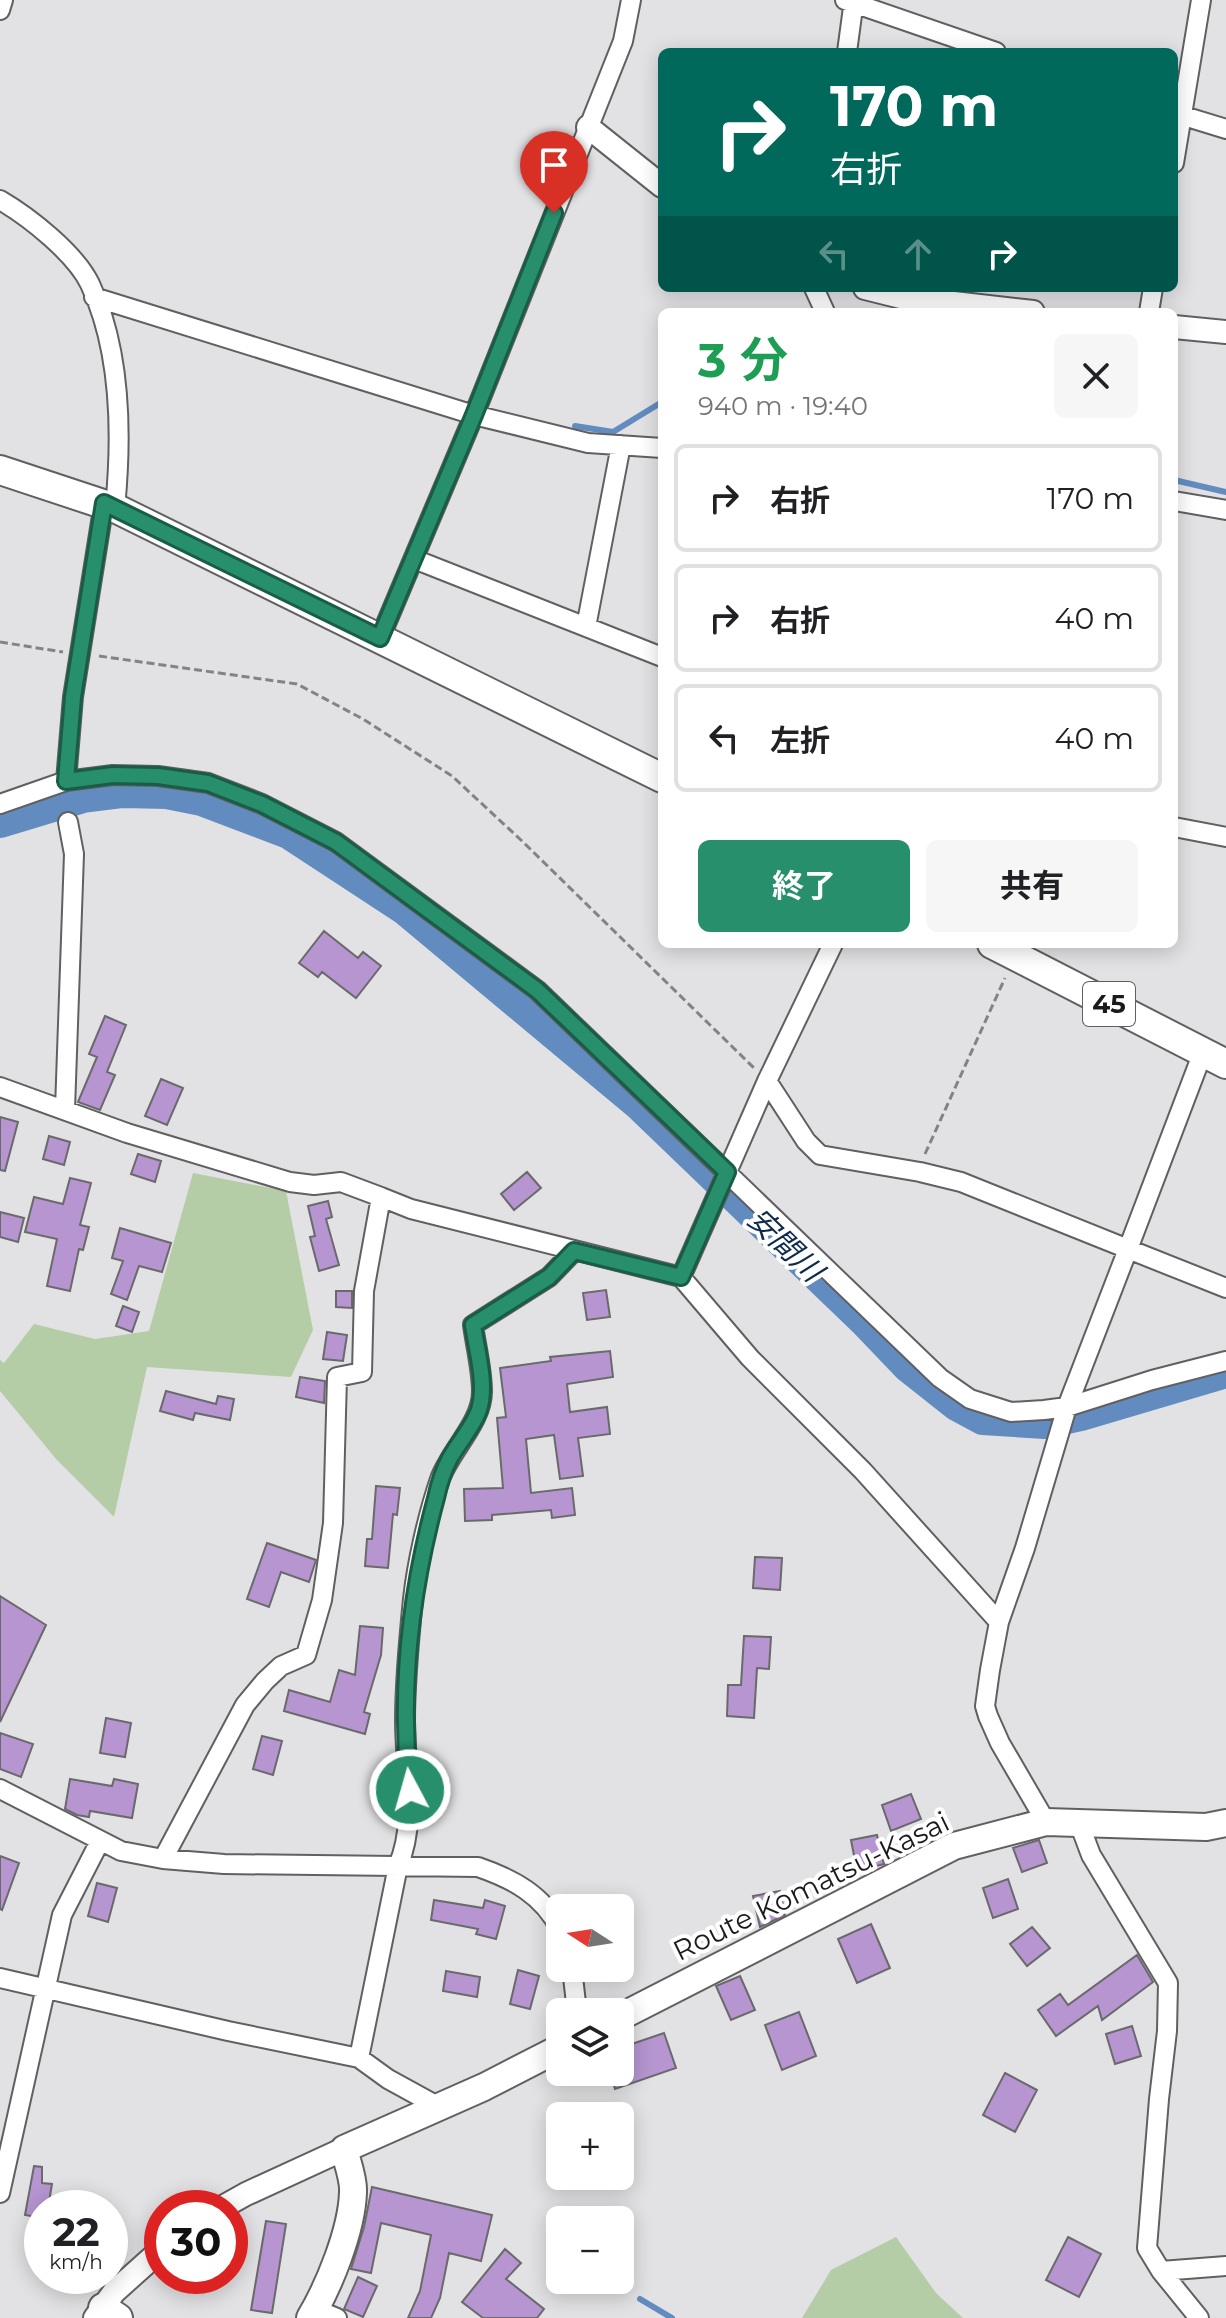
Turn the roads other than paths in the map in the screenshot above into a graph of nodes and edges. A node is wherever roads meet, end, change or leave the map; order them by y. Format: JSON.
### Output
{"nodes":[{"id":1,"x":3,"y":0,"type":"edge"},
{"id":2,"x":631,"y":0,"type":"edge"},
{"id":3,"x":1201,"y":0,"type":"edge"},
{"id":4,"x":851,"y":1,"type":"edge"},
{"id":5,"x":0,"y":10,"type":"edge"},
{"id":6,"x":847,"y":48,"type":"edge"},
{"id":7,"x":985,"y":48,"type":"edge"},
{"id":8,"x":1178,"y":115,"type":"edge"},
{"id":9,"x":588,"y":127,"type":"junction"},
{"id":10,"x":1226,"y":129,"type":"edge"},
{"id":11,"x":658,"y":183,"type":"edge"},
{"id":12,"x":0,"y":200,"type":"edge"},
{"id":13,"x":884,"y":292,"type":"edge"},
{"id":14,"x":94,"y":297,"type":"junction"},
{"id":15,"x":999,"y":308,"type":"edge"},
{"id":16,"x":1178,"y":327,"type":"edge"},
{"id":17,"x":1226,"y":332,"type":"edge"},
{"id":18,"x":474,"y":415,"type":"junction"},
{"id":19,"x":621,"y":445,"type":"junction"},
{"id":20,"x":658,"y":448,"type":"edge"},
{"id":21,"x":0,"y":470,"type":"edge"},
{"id":22,"x":1178,"y":502,"type":"edge"},
{"id":23,"x":110,"y":506,"type":"junction"},
{"id":24,"x":1226,"y":510,"type":"edge"},
{"id":25,"x":414,"y":559,"type":"junction"},
{"id":26,"x":586,"y":627,"type":"junction"},
{"id":27,"x":380,"y":638,"type":"junction"},
{"id":28,"x":658,"y":655,"type":"edge"},
{"id":29,"x":658,"y":776,"type":"edge"},
{"id":30,"x":66,"y":781,"type":"junction"},
{"id":31,"x":0,"y":804,"type":"edge"},
{"id":32,"x":68,"y":822,"type":"dead end"},
{"id":33,"x":1178,"y":828,"type":"edge"},
{"id":34,"x":1226,"y":837,"type":"edge"},
{"id":35,"x":831,"y":948,"type":"edge"},
{"id":36,"x":1009,"y":948,"type":"edge"},
{"id":37,"x":1215,"y":1058,"type":"edge"},
{"id":38,"x":767,"y":1081,"type":"junction"},
{"id":39,"x":0,"y":1087,"type":"edge"},
{"id":40,"x":65,"y":1109,"type":"junction"},
{"id":41,"x":723,"y":1179,"type":"junction"},
{"id":42,"x":381,"y":1197,"type":"junction"},
{"id":43,"x":1128,"y":1249,"type":"junction"},
{"id":44,"x":574,"y":1251,"type":"junction"},
{"id":45,"x":681,"y":1277,"type":"junction"},
{"id":46,"x":1226,"y":1288,"type":"edge"},
{"id":47,"x":1226,"y":1361,"type":"edge"},
{"id":48,"x":1065,"y":1414,"type":"junction"},
{"id":49,"x":999,"y":1622,"type":"junction"},
{"id":50,"x":0,"y":1789,"type":"edge"},
{"id":51,"x":1046,"y":1822,"type":"junction"},
{"id":52,"x":1079,"y":1823,"type":"junction"},
{"id":53,"x":1226,"y":1823,"type":"edge"},
{"id":54,"x":100,"y":1841,"type":"junction"},
{"id":55,"x":163,"y":1859,"type":"junction"},
{"id":56,"x":398,"y":1866,"type":"junction"},
{"id":57,"x":546,"y":1908,"type":"edge"},
{"id":58,"x":0,"y":1978,"type":"edge"},
{"id":59,"x":45,"y":1988,"type":"junction"},
{"id":60,"x":634,"y":2010,"type":"edge"},
{"id":61,"x":546,"y":2055,"type":"edge"},
{"id":62,"x":359,"y":2058,"type":"junction"},
{"id":63,"x":439,"y":2107,"type":"junction"},
{"id":64,"x":344,"y":2149,"type":"junction"},
{"id":65,"x":0,"y":2193,"type":"edge"},
{"id":66,"x":248,"y":2193,"type":"edge"},
{"id":67,"x":144,"y":2265,"type":"edge"},
{"id":68,"x":1226,"y":2266,"type":"edge"},
{"id":69,"x":1161,"y":2271,"type":"junction"},
{"id":70,"x":105,"y":2315,"type":"edge"},
{"id":71,"x":321,"y":2315,"type":"edge"},
{"id":72,"x":1199,"y":2318,"type":"edge"}],
"edges":[{"from":1,"to":5,"type":"street"},
{"from":2,"to":9,"type":"street"},
{"from":3,"to":8,"type":"street"},
{"from":4,"to":6,"type":"street"},
{"from":4,"to":7,"type":"street"},
{"from":8,"to":10,"type":"street"},
{"from":9,"to":11,"type":"street"},
{"from":9,"to":18,"type":"street"},
{"from":12,"to":14,"type":"street"},
{"from":13,"to":15,"type":"street"},
{"from":14,"to":18,"type":"street"},
{"from":14,"to":23,"type":"street"},
{"from":16,"to":17,"type":"street"},
{"from":18,"to":19,"type":"street"},
{"from":18,"to":25,"type":"street"},
{"from":19,"to":20,"type":"street"},
{"from":19,"to":26,"type":"street"},
{"from":21,"to":23,"type":"main road"},
{"from":22,"to":24,"type":"street"},
{"from":23,"to":27,"type":"main road"},
{"from":23,"to":30,"type":"street"},
{"from":25,"to":26,"type":"street"},
{"from":25,"to":27,"type":"street"},
{"from":26,"to":28,"type":"street"},
{"from":27,"to":29,"type":"main road"},
{"from":30,"to":31,"type":"street"},
{"from":30,"to":41,"type":"street"},
{"from":32,"to":40,"type":"street"},
{"from":33,"to":34,"type":"street"},
{"from":35,"to":38,"type":"street"},
{"from":36,"to":37,"type":"main road","number":"45"},
{"from":37,"to":43,"type":"street"},
{"from":38,"to":41,"type":"street"},
{"from":38,"to":43,"type":"street"},
{"from":39,"to":40,"type":"street"},
{"from":40,"to":42,"type":"street"},
{"from":41,"to":45,"type":"street"},
{"from":41,"to":48,"type":"street"},
{"from":42,"to":44,"type":"street"},
{"from":42,"to":55,"type":"street"},
{"from":43,"to":46,"type":"street"},
{"from":43,"to":48,"type":"street"},
{"from":44,"to":45,"type":"street"},
{"from":44,"to":56,"type":"street"},
{"from":45,"to":49,"type":"street"},
{"from":47,"to":48,"type":"street"},
{"from":48,"to":49,"type":"street"},
{"from":49,"to":51,"type":"street"},
{"from":50,"to":54,"type":"street"},
{"from":51,"to":52,"type":"main road","name":"Route Komatsu-Kasai"},
{"from":51,"to":60,"type":"main road","name":"Route Komatsu-Kasai"},
{"from":52,"to":53,"type":"main road","name":"Route Komatsu-Kasai"},
{"from":52,"to":69,"type":"street"},
{"from":54,"to":55,"type":"street"},
{"from":54,"to":59,"type":"street"},
{"from":55,"to":56,"type":"street"},
{"from":56,"to":57,"type":"street"},
{"from":56,"to":62,"type":"street"},
{"from":58,"to":59,"type":"street"},
{"from":59,"to":62,"type":"street"},
{"from":59,"to":65,"type":"street"},
{"from":61,"to":63,"type":"main road"},
{"from":62,"to":63,"type":"street"},
{"from":63,"to":64,"type":"main road"},
{"from":64,"to":66,"type":"street"},
{"from":64,"to":71,"type":"main road"},
{"from":67,"to":70,"type":"street"},
{"from":68,"to":69,"type":"street"},
{"from":69,"to":72,"type":"street"}]}
